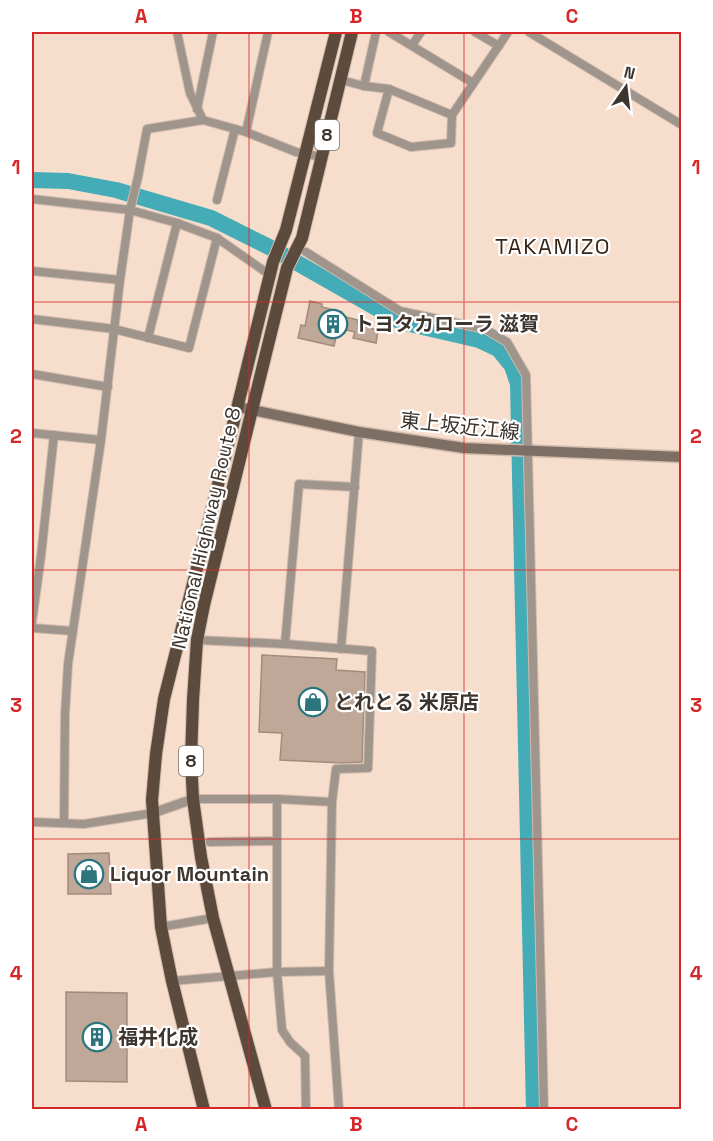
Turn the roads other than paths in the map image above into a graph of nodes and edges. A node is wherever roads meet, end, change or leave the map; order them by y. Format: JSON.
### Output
{"nodes":[{"id":1,"x":177,"y":32,"type":"edge"},
{"id":2,"x":213,"y":32,"type":"edge"},
{"id":3,"x":268,"y":32,"type":"edge"},
{"id":4,"x":336,"y":32,"type":"edge"},
{"id":5,"x":352,"y":32,"type":"edge"},
{"id":6,"x":376,"y":32,"type":"edge"},
{"id":7,"x":389,"y":32,"type":"edge"},
{"id":8,"x":421,"y":32,"type":"edge"},
{"id":9,"x":475,"y":32,"type":"edge"},
{"id":10,"x":508,"y":32,"type":"edge"},
{"id":11,"x":528,"y":32,"type":"edge"},
{"id":12,"x":412,"y":45,"type":"junction"},
{"id":13,"x":499,"y":46,"type":"junction"},
{"id":14,"x":341,"y":80,"type":"junction"},
{"id":15,"x":473,"y":83,"type":"junction"},
{"id":16,"x":364,"y":86,"type":"junction"},
{"id":17,"x":389,"y":89,"type":"junction"},
{"id":18,"x":197,"y":109,"type":"junction"},
{"id":19,"x":452,"y":115,"type":"junction"},
{"id":20,"x":203,"y":120,"type":"junction"},
{"id":21,"x":681,"y":125,"type":"edge"},
{"id":22,"x":235,"y":129,"type":"junction"},
{"id":23,"x":246,"y":132,"type":"junction"},
{"id":24,"x":306,"y":154,"type":"junction"},
{"id":25,"x":322,"y":158,"type":"junction"},
{"id":26,"x":32,"y":199,"type":"edge"},
{"id":27,"x":217,"y":200,"type":"dead end"},
{"id":28,"x":131,"y":208,"type":"junction"},
{"id":29,"x":177,"y":223,"type":"junction"},
{"id":30,"x":217,"y":238,"type":"junction"},
{"id":31,"x":306,"y":252,"type":"dead end"},
{"id":32,"x":271,"y":268,"type":"junction"},
{"id":33,"x":32,"y":271,"type":"edge"},
{"id":34,"x":120,"y":280,"type":"junction"},
{"id":35,"x":32,"y":319,"type":"edge"},
{"id":36,"x":114,"y":329,"type":"junction"},
{"id":37,"x":148,"y":338,"type":"junction"},
{"id":38,"x":32,"y":374,"type":"edge"},
{"id":39,"x":108,"y":387,"type":"junction"},
{"id":40,"x":238,"y":407,"type":"junction"},
{"id":41,"x":253,"y":410,"type":"junction"},
{"id":42,"x":359,"y":432,"type":"junction"},
{"id":43,"x":32,"y":433,"type":"edge"},
{"id":44,"x":54,"y":435,"type":"junction"},
{"id":45,"x":101,"y":440,"type":"junction"},
{"id":46,"x":522,"y":452,"type":"junction"},
{"id":47,"x":681,"y":458,"type":"edge"},
{"id":48,"x":355,"y":487,"type":"junction"},
{"id":49,"x":32,"y":622,"type":"edge"},
{"id":50,"x":32,"y":628,"type":"edge"},
{"id":51,"x":73,"y":631,"type":"junction"},
{"id":52,"x":197,"y":640,"type":"junction"},
{"id":53,"x":285,"y":644,"type":"junction"},
{"id":54,"x":341,"y":649,"type":"junction"},
{"id":55,"x":193,"y":799,"type":"junction"},
{"id":56,"x":277,"y":799,"type":"junction"},
{"id":57,"x":332,"y":802,"type":"junction"},
{"id":58,"x":153,"y":813,"type":"junction"},
{"id":59,"x":32,"y":822,"type":"edge"},
{"id":60,"x":64,"y":823,"type":"junction"},
{"id":61,"x":278,"y":841,"type":"junction"},
{"id":62,"x":210,"y":842,"type":"dead end"},
{"id":63,"x":213,"y":918,"type":"junction"},
{"id":64,"x":161,"y":927,"type":"junction"},
{"id":65,"x":328,"y":971,"type":"junction"},
{"id":66,"x":277,"y":972,"type":"junction"},
{"id":67,"x":229,"y":976,"type":"junction"},
{"id":68,"x":172,"y":981,"type":"junction"},
{"id":69,"x":204,"y":1110,"type":"edge"},
{"id":70,"x":266,"y":1110,"type":"edge"},
{"id":71,"x":306,"y":1110,"type":"edge"},
{"id":72,"x":339,"y":1110,"type":"edge"},
{"id":73,"x":544,"y":1110,"type":"edge"}],
"edges":[{"from":1,"to":18,"type":"street"},
{"from":2,"to":18,"type":"street"},
{"from":3,"to":23,"type":"street"},
{"from":4,"to":24,"type":"highway","name":"National Highway Route 8","number":"8"},
{"from":5,"to":14,"type":"highway","name":"National Highway Route 8","number":"8"},
{"from":6,"to":16,"type":"street"},
{"from":7,"to":12,"type":"street"},
{"from":8,"to":12,"type":"street"},
{"from":9,"to":13,"type":"street"},
{"from":10,"to":13,"type":"street"},
{"from":11,"to":21,"type":"street"},
{"from":12,"to":15,"type":"street"},
{"from":13,"to":15,"type":"street"},
{"from":14,"to":16,"type":"street"},
{"from":14,"to":25,"type":"highway","name":"National Highway Route 8","number":"8"},
{"from":15,"to":19,"type":"street"},
{"from":16,"to":17,"type":"street"},
{"from":17,"to":19,"type":"street"},
{"from":17,"to":19,"type":"street"},
{"from":18,"to":20,"type":"street"},
{"from":20,"to":22,"type":"street"},
{"from":20,"to":28,"type":"street"},
{"from":22,"to":23,"type":"street"},
{"from":22,"to":27,"type":"street"},
{"from":23,"to":24,"type":"street"},
{"from":24,"to":25,"type":"street"},
{"from":24,"to":32,"type":"highway","name":"National Highway Route 8","number":"8"},
{"from":25,"to":41,"type":"highway","name":"National Highway Route 8","number":"8"},
{"from":26,"to":28,"type":"street"},
{"from":28,"to":29,"type":"street"},
{"from":28,"to":34,"type":"street"},
{"from":29,"to":30,"type":"street"},
{"from":29,"to":37,"type":"street"},
{"from":30,"to":32,"type":"street"},
{"from":30,"to":37,"type":"street"},
{"from":31,"to":46,"type":"street"},
{"from":32,"to":40,"type":"highway","name":"National Highway Route 8","number":"8"},
{"from":33,"to":34,"type":"street"},
{"from":34,"to":36,"type":"street"},
{"from":35,"to":36,"type":"street"},
{"from":36,"to":37,"type":"street"},
{"from":36,"to":39,"type":"street"},
{"from":38,"to":39,"type":"street"},
{"from":39,"to":45,"type":"street"},
{"from":40,"to":41,"type":"main road","name":"東上坂近江線"},
{"from":40,"to":58,"type":"highway","name":"National Highway Route 8","number":"8"},
{"from":41,"to":42,"type":"main road","name":"東上坂近江線"},
{"from":41,"to":52,"type":"highway","name":"National Highway Route 8","number":"8"},
{"from":42,"to":46,"type":"main road","name":"東上坂近江線"},
{"from":42,"to":48,"type":"street"},
{"from":43,"to":44,"type":"street"},
{"from":44,"to":45,"type":"street"},
{"from":44,"to":49,"type":"street"},
{"from":45,"to":51,"type":"street"},
{"from":46,"to":47,"type":"main road","name":"東上坂近江線"},
{"from":46,"to":73,"type":"street"},
{"from":48,"to":53,"type":"street"},
{"from":48,"to":54,"type":"street"},
{"from":50,"to":51,"type":"street"},
{"from":51,"to":60,"type":"street"},
{"from":52,"to":53,"type":"street"},
{"from":52,"to":55,"type":"highway","name":"National Highway Route 8","number":"8"},
{"from":53,"to":54,"type":"street"},
{"from":54,"to":57,"type":"street"},
{"from":55,"to":56,"type":"street"},
{"from":55,"to":58,"type":"street"},
{"from":55,"to":63,"type":"highway","name":"National Highway Route 8","number":"8"},
{"from":56,"to":57,"type":"street"},
{"from":56,"to":61,"type":"street"},
{"from":57,"to":65,"type":"street"},
{"from":58,"to":60,"type":"street"},
{"from":58,"to":64,"type":"highway","name":"National Highway Route 8","number":"8"},
{"from":59,"to":60,"type":"street"},
{"from":61,"to":62,"type":"street"},
{"from":61,"to":66,"type":"street"},
{"from":63,"to":64,"type":"street"},
{"from":63,"to":67,"type":"highway","name":"National Highway Route 8","number":"8"},
{"from":64,"to":68,"type":"highway","name":"National Highway Route 8","number":"8"},
{"from":65,"to":66,"type":"street"},
{"from":65,"to":72,"type":"street"},
{"from":66,"to":67,"type":"street"},
{"from":66,"to":71,"type":"street"},
{"from":67,"to":68,"type":"street"},
{"from":67,"to":70,"type":"highway","name":"National Highway Route 8","number":"8"},
{"from":68,"to":69,"type":"highway","name":"National Highway Route 8","number":"8"}]}
